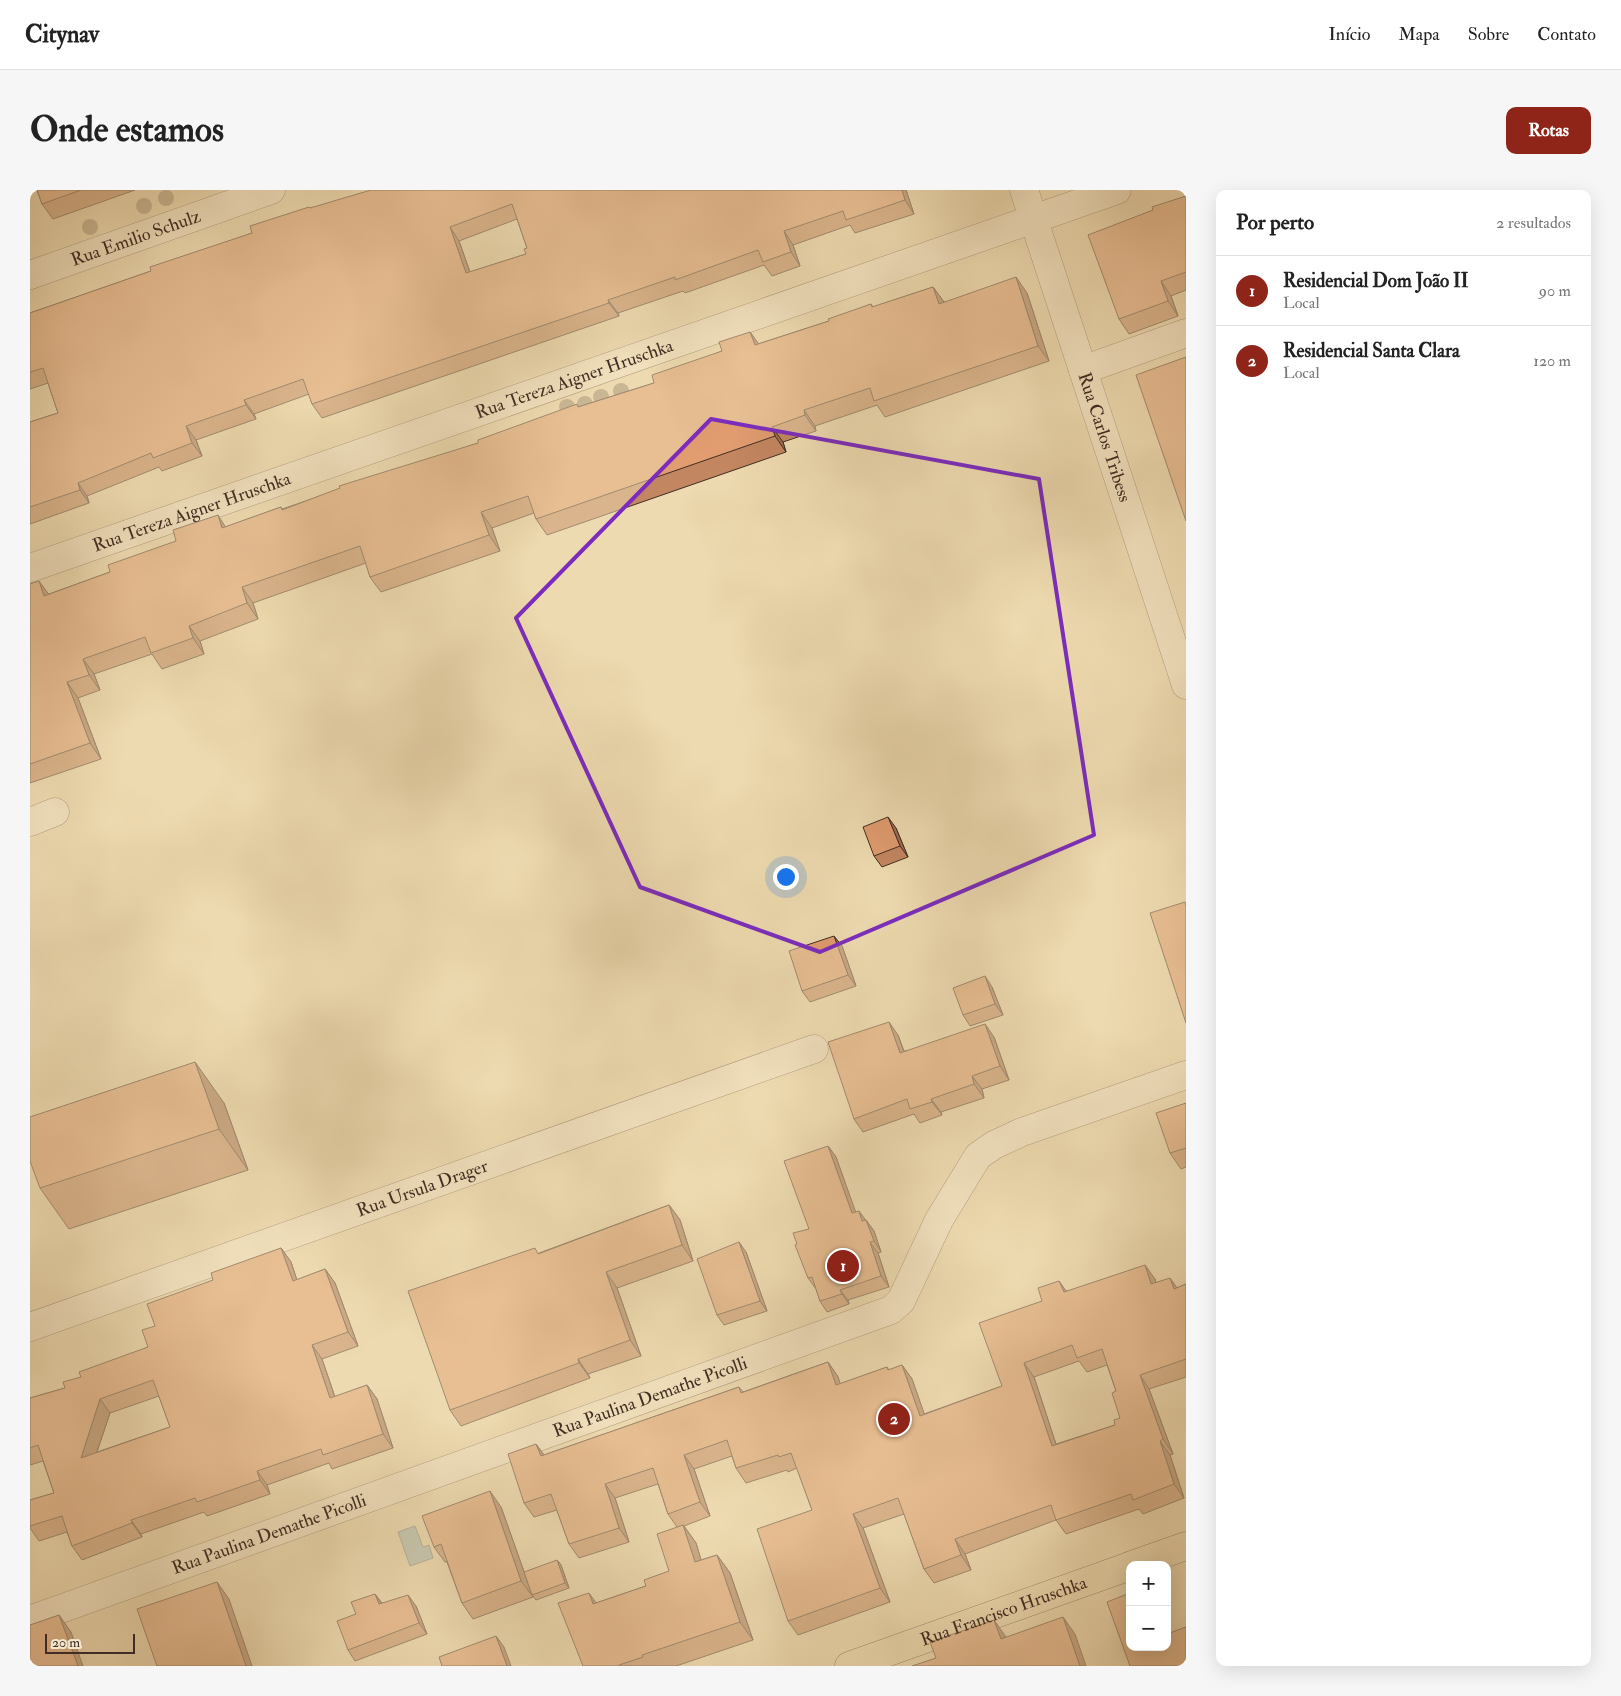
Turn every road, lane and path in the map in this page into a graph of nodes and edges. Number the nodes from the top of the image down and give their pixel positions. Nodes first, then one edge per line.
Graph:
1 (271, 190) edge
2 (1024, 190) edge
3 (1117, 190) edge
4 (1034, 219) junction
5 (30, 275) edge
6 (1186, 333) edge
7 (1084, 370) junction
8 (30, 568) edge
9 (1186, 685) edge
10 (55, 812) dead end
11 (30, 822) edge
12 (814, 1049) dead end
13 (1186, 1075) edge
14 (30, 1327) edge
15 (1186, 1546) edge
16 (1143, 1561) edge
17 (1126, 1567) edge
18 (30, 1620) edge
19 (849, 1666) edge

1 - 5 street, Rua Emilio Schulz
2 - 4 street, Rua Carlos Tribess
3 - 4 street, Rua Tereza Aigner Hruschka
4 - 7 street, Rua Carlos Tribess
4 - 8 street, Rua Tereza Aigner Hruschka
6 - 7 street
7 - 9 street, Rua Carlos Tribess
10 - 11 street
12 - 14 street, Rua Ursula Drager
13 - 18 street, Rua Paulina Demathe Picolli
15 - 16 main road, Rua Francisco Hruschka
17 - 19 main road, Rua Francisco Hruschka

